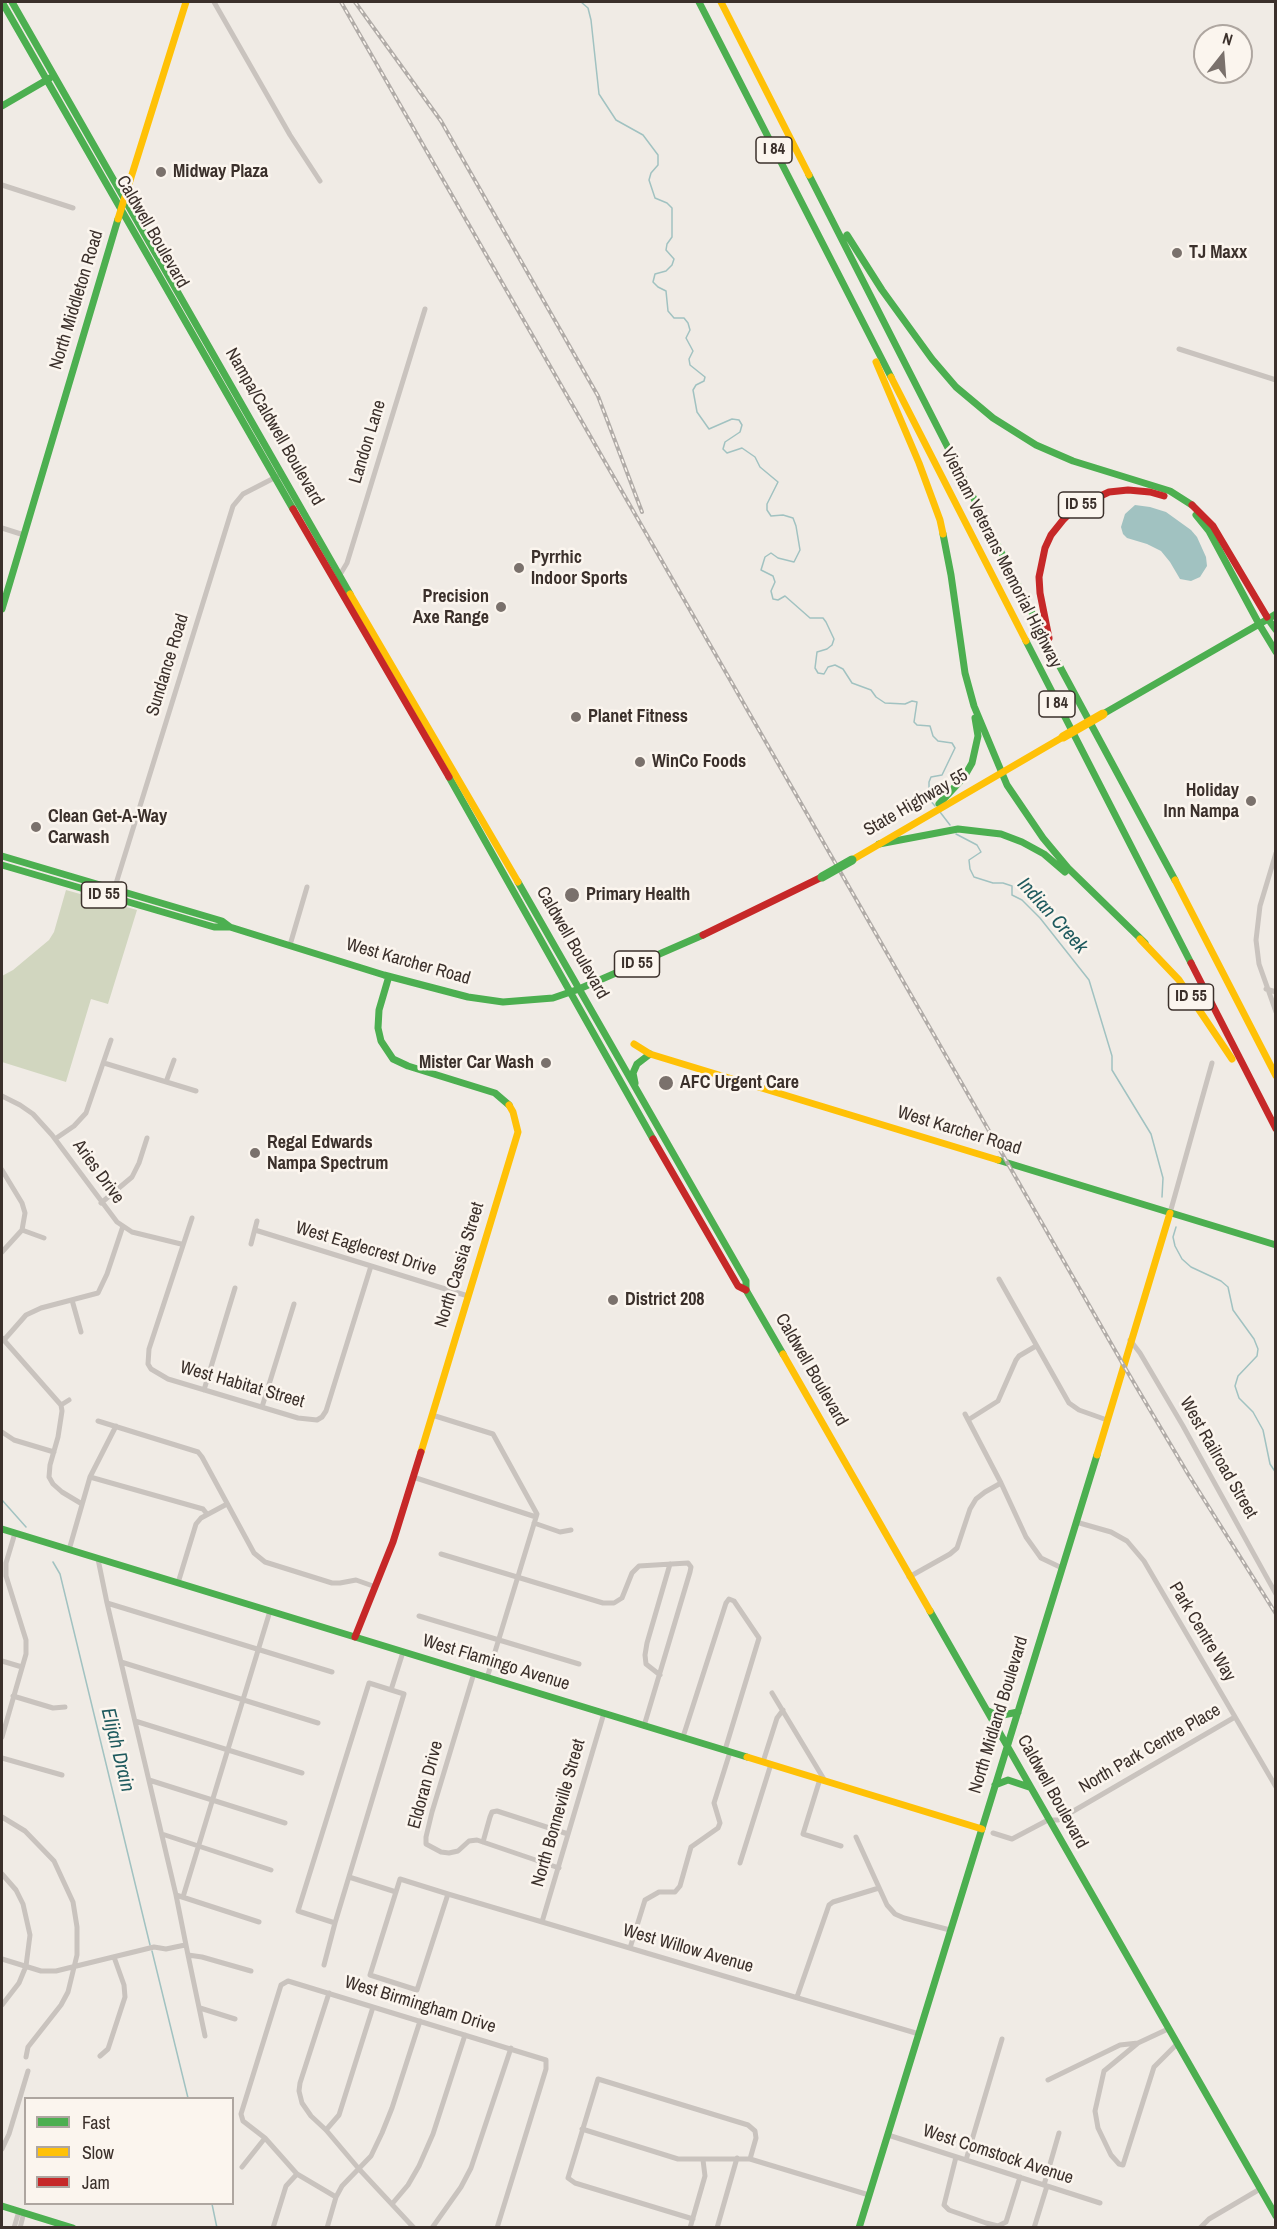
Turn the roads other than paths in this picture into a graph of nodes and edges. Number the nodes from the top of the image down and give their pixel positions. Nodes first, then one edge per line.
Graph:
1 (2, 2) edge
2 (12, 2) edge
3 (186, 2) edge
4 (214, 2) edge
5 (699, 2) edge
6 (721, 2) edge
7 (50, 78) junction
8 (2, 106) edge
9 (320, 181) dead end
10 (2, 185) edge
11 (820, 194) junction
12 (124, 199) junction
13 (73, 208) dead end
14 (121, 211) junction
15 (850, 298) junction
16 (425, 309) dead end
17 (1179, 349) dead end
18 (1275, 380) edge
19 (279, 476) junction
20 (2, 528) edge
21 (24, 535) junction
22 (338, 578) junction
23 (955, 606) junction
24 (2, 609) edge
25 (1272, 617) edge
26 (1259, 624) junction
27 (1275, 630) edge
28 (1052, 652) junction
29 (1275, 652) edge
30 (1003, 771) junction
31 (929, 814) junction
32 (487, 835) junction
33 (879, 844) junction
34 (1275, 853) edge
35 (2, 856) edge
36 (2, 865) edge
37 (307, 887) dead end
38 (114, 890) junction
39 (230, 927) junction
40 (1145, 943) junction
41 (290, 945) junction
42 (389, 976) junction
43 (579, 989) junction
44 (1266, 989) junction
45 (1275, 992) edge
46 (569, 993) junction
47 (1275, 1012) edge
48 (111, 1040) dead end
49 (634, 1044) dead end
50 (650, 1054) junction
51 (174, 1060) dead end
52 (104, 1063) junction
53 (1212, 1063) dead end
54 (1275, 1076) edge
55 (166, 1082) junction
56 (635, 1088) junction
57 (196, 1091) dead end
58 (2, 1096) edge
59 (1264, 1110) junction
60 (1275, 1129) edge
61 (147, 1138) dead end
62 (56, 1139) junction
63 (2, 1170) edge
64 (101, 1203) junction
65 (1170, 1213) junction
66 (192, 1218) dead end
67 (257, 1221) dead end
68 (123, 1226) junction
69 (22, 1230) junction
70 (255, 1230) junction
71 (45, 1238) dead end
72 (182, 1244) junction
73 (251, 1244) dead end
74 (1275, 1245) edge
75 (2, 1252) edge
76 (371, 1266) junction
77 (999, 1279) dead end
78 (235, 1288) dead end
79 (746, 1290) junction
80 (468, 1296) junction
81 (72, 1300) junction
82 (294, 1304) dead end
83 (81, 1332) dead end
84 (3, 1339) edge
85 (1130, 1340) junction
86 (1036, 1346) junction
87 (204, 1390) junction
88 (69, 1400) dead end
89 (61, 1405) junction
90 (262, 1407) junction
91 (432, 1415) junction
92 (1107, 1420) junction
93 (98, 1421) dead end
94 (116, 1426) junction
95 (2, 1432) edge
96 (54, 1452) junction
97 (90, 1477) junction
98 (413, 1477) junction
99 (1001, 1483) junction
100 (82, 1504) junction
101 (227, 1504) junction
102 (207, 1514) junction
103 (535, 1520) junction
104 (1076, 1521) junction
105 (2, 1529) edge
106 (571, 1530) dead end
107 (15, 1533) junction
108 (69, 1550) junction
109 (441, 1554) dead end
110 (98, 1559) junction
111 (670, 1564) junction
112 (1062, 1568) junction
113 (517, 1577) junction
114 (909, 1577) junction
115 (178, 1583) junction
116 (373, 1586) junction
117 (9, 1589) junction
118 (2, 1590) edge
119 (1275, 1594) edge
120 (107, 1603) junction
121 (270, 1611) junction
122 (419, 1616) dead end
123 (355, 1637) junction
124 (498, 1640) junction
125 (258, 1649) junction
126 (403, 1652) junction
127 (2, 1661) edge
128 (121, 1662) junction
129 (579, 1664) dead end
130 (22, 1667) junction
131 (332, 1672) dead end
132 (474, 1673) junction
133 (660, 1675) junction
134 (487, 1678) junction
135 (391, 1690) junction
136 (772, 1693) dead end
137 (13, 1696) junction
138 (243, 1700) junction
139 (65, 1707) dead end
140 (783, 1710) junction
141 (987, 1710) junction
142 (1017, 1712) junction
143 (604, 1713) junction
144 (1235, 1718) junction
145 (135, 1721) junction
146 (318, 1723) dead end
147 (644, 1726) junction
148 (2, 1737) edge
149 (683, 1737) junction
150 (1007, 1746) junction
151 (228, 1750) junction
152 (728, 1751) junction
153 (2, 1758) edge
154 (767, 1763) junction
155 (302, 1773) dead end
156 (63, 1775) dead end
157 (149, 1780) junction
158 (822, 1780) junction
159 (995, 1785) junction
160 (1029, 1786) junction
161 (1275, 1787) edge
162 (213, 1801) junction
163 (2, 1817) edge
164 (1048, 1820) junction
165 (285, 1823) dead end
166 (982, 1829) junction
167 (993, 1833) dead end
168 (162, 1834) junction
169 (568, 1834) junction
170 (856, 1837) dead end
171 (483, 1842) junction
172 (199, 1846) junction
173 (842, 1846) dead end
174 (740, 1863) dead end
175 (559, 1868) junction
176 (271, 1870) dead end
177 (2, 1874) edge
178 (349, 1877) junction
179 (879, 1888) junction
180 (396, 1892) junction
181 (448, 1894) junction
182 (176, 1895) junction
183 (183, 1898) junction
184 (259, 1922) dead end
185 (542, 1922) junction
186 (334, 1923) junction
187 (950, 1930) junction
188 (185, 1945) junction
189 (630, 1948) junction
190 (188, 1955) junction
191 (114, 1957) junction
192 (2, 1959) edge
193 (324, 1965) dead end
194 (26, 1966) junction
195 (75, 1967) junction
196 (251, 1971) dead end
197 (328, 1993) junction
198 (797, 1997) junction
199 (2, 2005) edge
200 (373, 2007) junction
201 (200, 2008) junction
202 (235, 2019) dead end
203 (420, 2021) junction
204 (1168, 2029) junction
205 (919, 2034) junction
206 (465, 2035) junction
207 (205, 2036) dead end
208 (1002, 2039) dead end
209 (1138, 2043) junction
210 (1177, 2044) junction
211 (511, 2048) junction
212 (100, 2056) dead end
213 (26, 2057) dead end
214 (28, 2072) dead end
215 (1048, 2080) dead end
216 (582, 2129) junction
217 (326, 2130) junction
218 (1059, 2133) dead end
219 (888, 2135) junction
220 (265, 2138) junction
221 (2, 2149) edge
222 (956, 2157) junction
223 (737, 2158) junction
224 (750, 2159) junction
225 (703, 2160) junction
226 (966, 2160) junction
227 (242, 2167) dead end
228 (359, 2169) junction
229 (297, 2174) junction
230 (1020, 2177) junction
231 (1046, 2185) junction
232 (1260, 2189) junction
233 (869, 2195) junction
234 (336, 2197) junction
235 (1100, 2203) dead end
236 (392, 2204) junction
237 (2, 2206) edge
238 (21, 2212) junction
239 (1275, 2216) edge
240 (693, 2219) junction
241 (692, 2227) edge
242 (14, 2228) edge
243 (20, 2228) edge
244 (73, 2228) edge
245 (273, 2228) edge
246 (327, 2228) edge
247 (414, 2228) edge
248 (432, 2228) edge
249 (497, 2228) edge
250 (717, 2228) edge
251 (859, 2228) edge
252 (1034, 2228) edge
253 (1200, 2228) edge

1 - 7 main road, Caldwell Boulevard
2 - 7 main road, Nampa/Caldwell Boulevard
3 - 12 main road, North Middleton Road
4 - 9 street
5 - 15 main road, Vietnam Veterans Memorial Highway / I 84
6 - 11 main road, I 84
7 - 8 main road
7 - 12 main road, Nampa/Caldwell Boulevard
7 - 14 main road, Caldwell Boulevard
10 - 13 street
11 - 25 main road
11 - 28 main road, I 84
12 - 14 main road, North Middleton Road
12 - 19 main road, Nampa/Caldwell Boulevard
14 - 19 main road, Caldwell Boulevard
14 - 21 main road, North Middleton Road
15 - 23 main road
15 - 59 main road, Vietnam Veterans Memorial Highway / I 84
16 - 22 street, Landon Lane
17 - 18 street
19 - 22 main road, Nampa/Caldwell Boulevard
19 - 38 street, Sundance Road
20 - 21 street
21 - 24 main road, North Middleton Road
22 - 32 main road, Nampa/Caldwell Boulevard
23 - 30 main road
23 - 31 main road
25 - 26 main road
25 - 27 main road
26 - 28 main road, ID 55
26 - 29 main road
26 - 30 main road, State Highway 55 / ID 55, bridge
28 - 54 main road, Vietnam Veterans Memorial Highway / I 84
30 - 31 main road, State Highway 55 / ID 55
30 - 40 main road
31 - 33 main road, State Highway 55 / ID 55
32 - 43 main road, Caldwell Boulevard
32 - 46 main road, Caldwell Boulevard
33 - 40 main road, ID 55
33 - 43 main road, State Highway 55 / ID 55, bridge
34 - 44 street
35 - 38 main road, West Karcher Road / ID 55
36 - 39 main road, West Karcher Road / ID 55
37 - 41 street
38 - 39 main road, West Karcher Road / ID 55
39 - 41 main road, West Karcher Road / ID 55
40 - 59 main road, ID 55
41 - 42 main road, West Karcher Road / ID 55
42 - 46 main road, West Karcher Road / ID 55
42 - 80 main road, North Cassia Street
43 - 46 main road, West Karcher Road / ID 55
43 - 56 main road, Caldwell Boulevard
44 - 45 street
44 - 47 street
46 - 79 main road, Caldwell Boulevard
48 - 52 street
49 - 50 main road, West Karcher Road
50 - 56 main road
50 - 65 main road, West Karcher Road
51 - 55 street
52 - 55 street
52 - 62 street
53 - 65 street
55 - 57 street
56 - 79 main road, Caldwell Boulevard
58 - 62 street, Aries Drive
59 - 60 main road, Vietnam Veterans Memorial Highway / I 84
61 - 64 street
62 - 64 street, Aries Drive
63 - 69 street
64 - 68 street, Aries Drive
65 - 74 main road, West Karcher Road
65 - 85 main road, North Midland Boulevard
66 - 72 street
67 - 70 street
68 - 72 street, Aries Drive
68 - 81 street
69 - 71 street
69 - 75 street
70 - 73 street
70 - 76 street, West Eaglecrest Drive
72 - 87 street, West Habitat Street
76 - 80 street, West Eaglecrest Drive
76 - 90 street, West Habitat Street
77 - 86 street
78 - 87 street
79 - 114 main road, Caldwell Boulevard
80 - 91 main road, North Cassia Street
81 - 83 street
81 - 84 street
82 - 90 street
84 - 89 street
85 - 92 main road, North Midland Boulevard
85 - 119 street, West Railroad Street
86 - 92 street
86 - 99 street
87 - 90 street, West Habitat Street
88 - 89 street
89 - 96 street
91 - 98 main road, North Cassia Street
91 - 103 street
92 - 104 main road, North Midland Boulevard
93 - 94 street
94 - 97 street
94 - 101 street
95 - 96 street
96 - 100 street
97 - 100 street
97 - 102 street
98 - 103 street
98 - 116 main road, North Cassia Street
99 - 112 street
99 - 114 street
100 - 108 street
101 - 102 street
101 - 116 street
102 - 115 street
103 - 106 street
103 - 113 street
104 - 112 main road, North Midland Boulevard
104 - 144 street, Park Centre Way
105 - 107 main road, West Flamingo Avenue
107 - 108 main road, West Flamingo Avenue
107 - 117 street
108 - 110 main road, West Flamingo Avenue
109 - 113 street
110 - 115 main road, West Flamingo Avenue
110 - 120 street
111 - 113 street
111 - 133 street
111 - 133 street
112 - 142 main road, North Midland Boulevard
113 - 124 street
114 - 141 main road, Caldwell Boulevard
115 - 121 main road, West Flamingo Avenue
116 - 123 main road, North Cassia Street
117 - 118 street
117 - 130 street
120 - 125 street
120 - 128 street
121 - 123 main road, West Flamingo Avenue
121 - 125 street
122 - 124 street
123 - 126 main road, West Flamingo Avenue
124 - 129 street
124 - 134 street
125 - 131 street
125 - 138 street
126 - 132 main road, West Flamingo Avenue
126 - 135 street
127 - 130 street
128 - 138 street
128 - 145 street
130 - 137 street
132 - 134 main road, West Flamingo Avenue
132 - 171 street, Eldoran Drive
133 - 147 street
134 - 143 main road, West Flamingo Avenue
135 - 178 street
135 - 186 street
136 - 140 street
137 - 139 street
137 - 148 street
138 - 146 street
138 - 151 street
140 - 154 street
140 - 158 street
141 - 142 main road
141 - 150 main road, Caldwell Boulevard
142 - 150 main road, North Midland Boulevard
143 - 147 main road, West Flamingo Avenue
143 - 169 street, North Bonneville Street
144 - 161 street, Park Centre Way
144 - 164 street, North Park Centre Place
145 - 151 street
145 - 157 street
147 - 149 main road, West Flamingo Avenue
149 - 152 main road, West Flamingo Avenue
149 - 152 street
150 - 159 main road, North Midland Boulevard
150 - 160 main road, Caldwell Boulevard
151 - 155 street
151 - 162 street
152 - 154 main road, West Flamingo Avenue
152 - 189 street
153 - 156 street
154 - 158 main road, West Flamingo Avenue
154 - 174 street
157 - 162 street
157 - 168 street
158 - 166 main road, West Flamingo Avenue
158 - 173 street
159 - 160 main road
159 - 166 main road, North Midland Boulevard
160 - 164 main road, Caldwell Boulevard
162 - 165 street
162 - 172 street
163 - 195 street
164 - 167 street, North Park Centre Place
164 - 204 main road, Caldwell Boulevard
166 - 187 main road, North Midland Boulevard
168 - 172 street
168 - 182 street
169 - 171 street
169 - 175 street, North Bonneville Street
170 - 179 street
171 - 175 street
172 - 176 street
172 - 183 street
175 - 185 street, North Bonneville Street
177 - 194 street
178 - 180 street
178 - 186 street
179 - 187 street
179 - 198 street
180 - 181 street, West Willow Avenue
180 - 181 street
181 - 185 street, West Willow Avenue
182 - 183 street
182 - 188 street
183 - 184 street
185 - 189 street, West Willow Avenue
186 - 193 street
187 - 205 main road, North Midland Boulevard
188 - 190 street
188 - 191 street
189 - 198 street, West Willow Avenue
190 - 196 street
190 - 201 street
191 - 195 street
191 - 212 street
192 - 194 street
194 - 195 street
194 - 199 street
195 - 213 street
197 - 200 street, West Birmingham Drive
197 - 217 street
197 - 220 street, West Birmingham Drive
198 - 205 street, West Willow Avenue
200 - 203 street, West Birmingham Drive
200 - 217 street
201 - 202 street
201 - 207 street
203 - 206 street, West Birmingham Drive
203 - 228 street
204 - 209 street
204 - 210 main road, Caldwell Boulevard
205 - 219 main road, North Midland Boulevard
206 - 211 street, West Birmingham Drive
206 - 236 street
208 - 226 street
209 - 210 street
209 - 215 street
210 - 232 main road, Caldwell Boulevard
211 - 248 street
211 - 249 street, West Birmingham Drive
214 - 221 street
216 - 224 street
216 - 225 street
216 - 240 street
217 - 228 street
218 - 231 street
219 - 222 street, West Comstock Avenue
219 - 233 main road, North Midland Boulevard
220 - 227 street
220 - 229 street
222 - 226 street, West Comstock Avenue
222 - 230 street
223 - 224 street
223 - 225 street
223 - 250 street
224 - 233 street
225 - 240 street
226 - 230 street, West Comstock Avenue
228 - 234 street
228 - 236 street
229 - 234 street
229 - 245 street
230 - 231 street, West Comstock Avenue
231 - 235 street, West Comstock Avenue
231 - 252 street
232 - 239 main road, Caldwell Boulevard
232 - 253 street
233 - 251 main road, North Midland Boulevard
234 - 246 street
236 - 247 street
237 - 238 main road
238 - 242 street
238 - 243 street
238 - 244 main road
240 - 241 street

